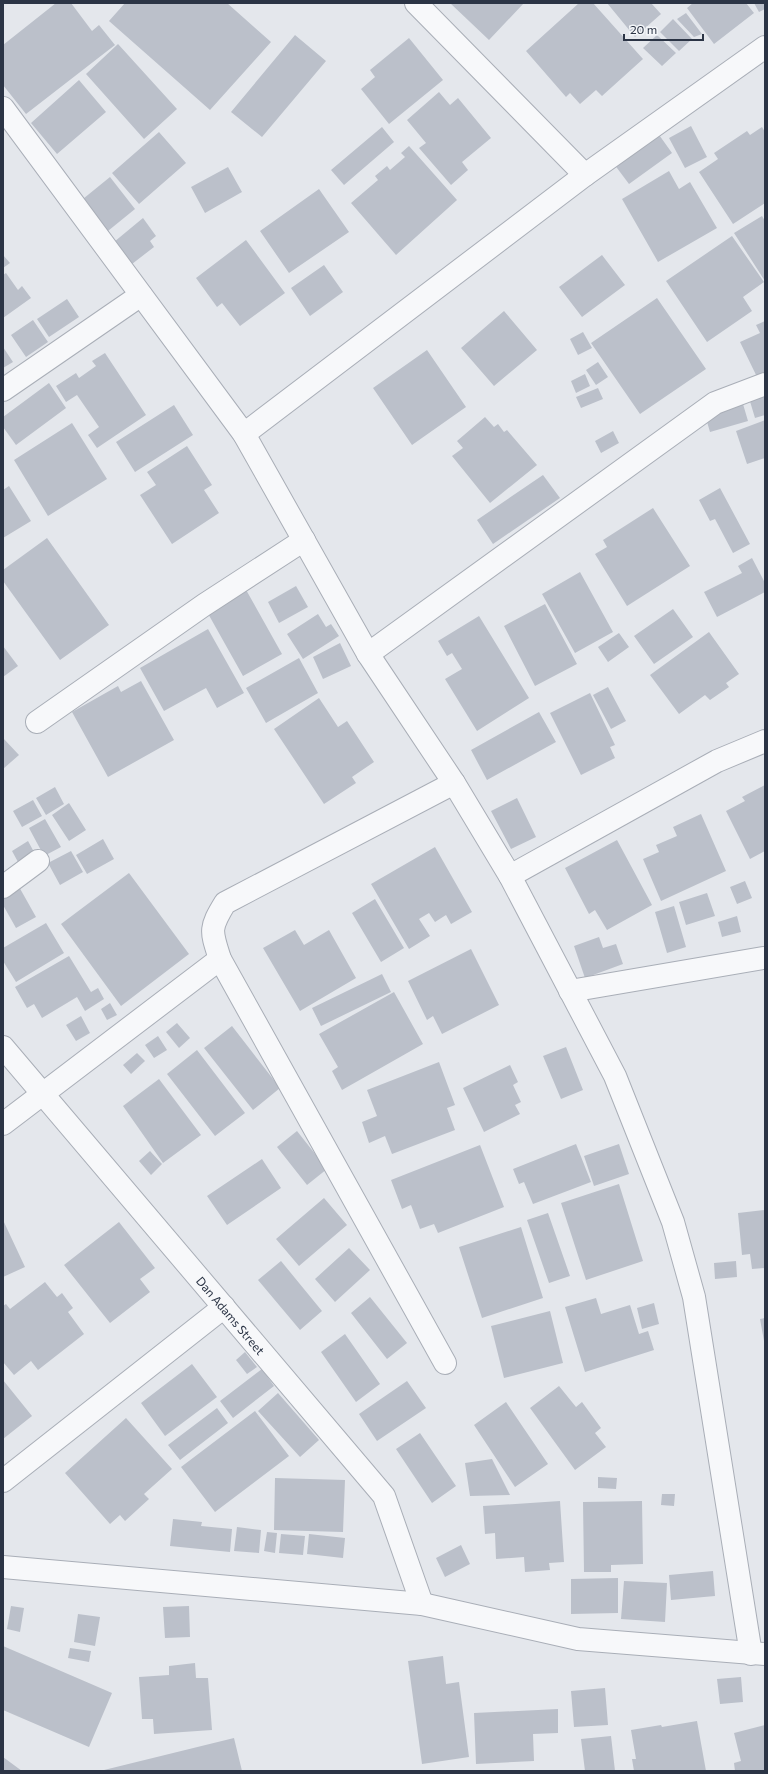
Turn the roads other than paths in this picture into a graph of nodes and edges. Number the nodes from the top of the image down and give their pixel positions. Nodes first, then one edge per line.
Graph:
1 (416, 3) edge
2 (765, 47) edge
3 (3, 108) edge
4 (585, 175) junction
5 (141, 295) junction
6 (765, 384) edge
7 (3, 390) edge
8 (244, 434) junction
9 (304, 540) junction
10 (368, 654) junction
11 (37, 722) dead end
12 (765, 741) edge
13 (454, 783) junction
14 (38, 861) dead end
15 (510, 876) junction
16 (3, 887) edge
17 (763, 958) dead end
18 (220, 959) junction
19 (570, 991) junction
20 (3, 1047) edge
21 (43, 1094) junction
22 (3, 1124) edge
23 (224, 1307) junction
24 (445, 1363) dead end
25 (3, 1481) edge
26 (3, 1567) edge
27 (422, 1604) junction
28 (758, 1654) edge

1 - 4 street
2 - 4 street
3 - 5 street
4 - 8 street
5 - 7 street
5 - 8 street
6 - 10 street
8 - 9 street
9 - 10 street
9 - 11 street
10 - 13 street
12 - 15 street
13 - 15 street
13 - 18 street
14 - 16 street
15 - 19 street
17 - 19 street
18 - 21 street
18 - 24 street
19 - 28 street
20 - 21 street, Dan Adams Street
21 - 22 street
21 - 23 street, Dan Adams Street
23 - 25 street
23 - 27 street, Dan Adams Street
26 - 27 street
27 - 28 street

